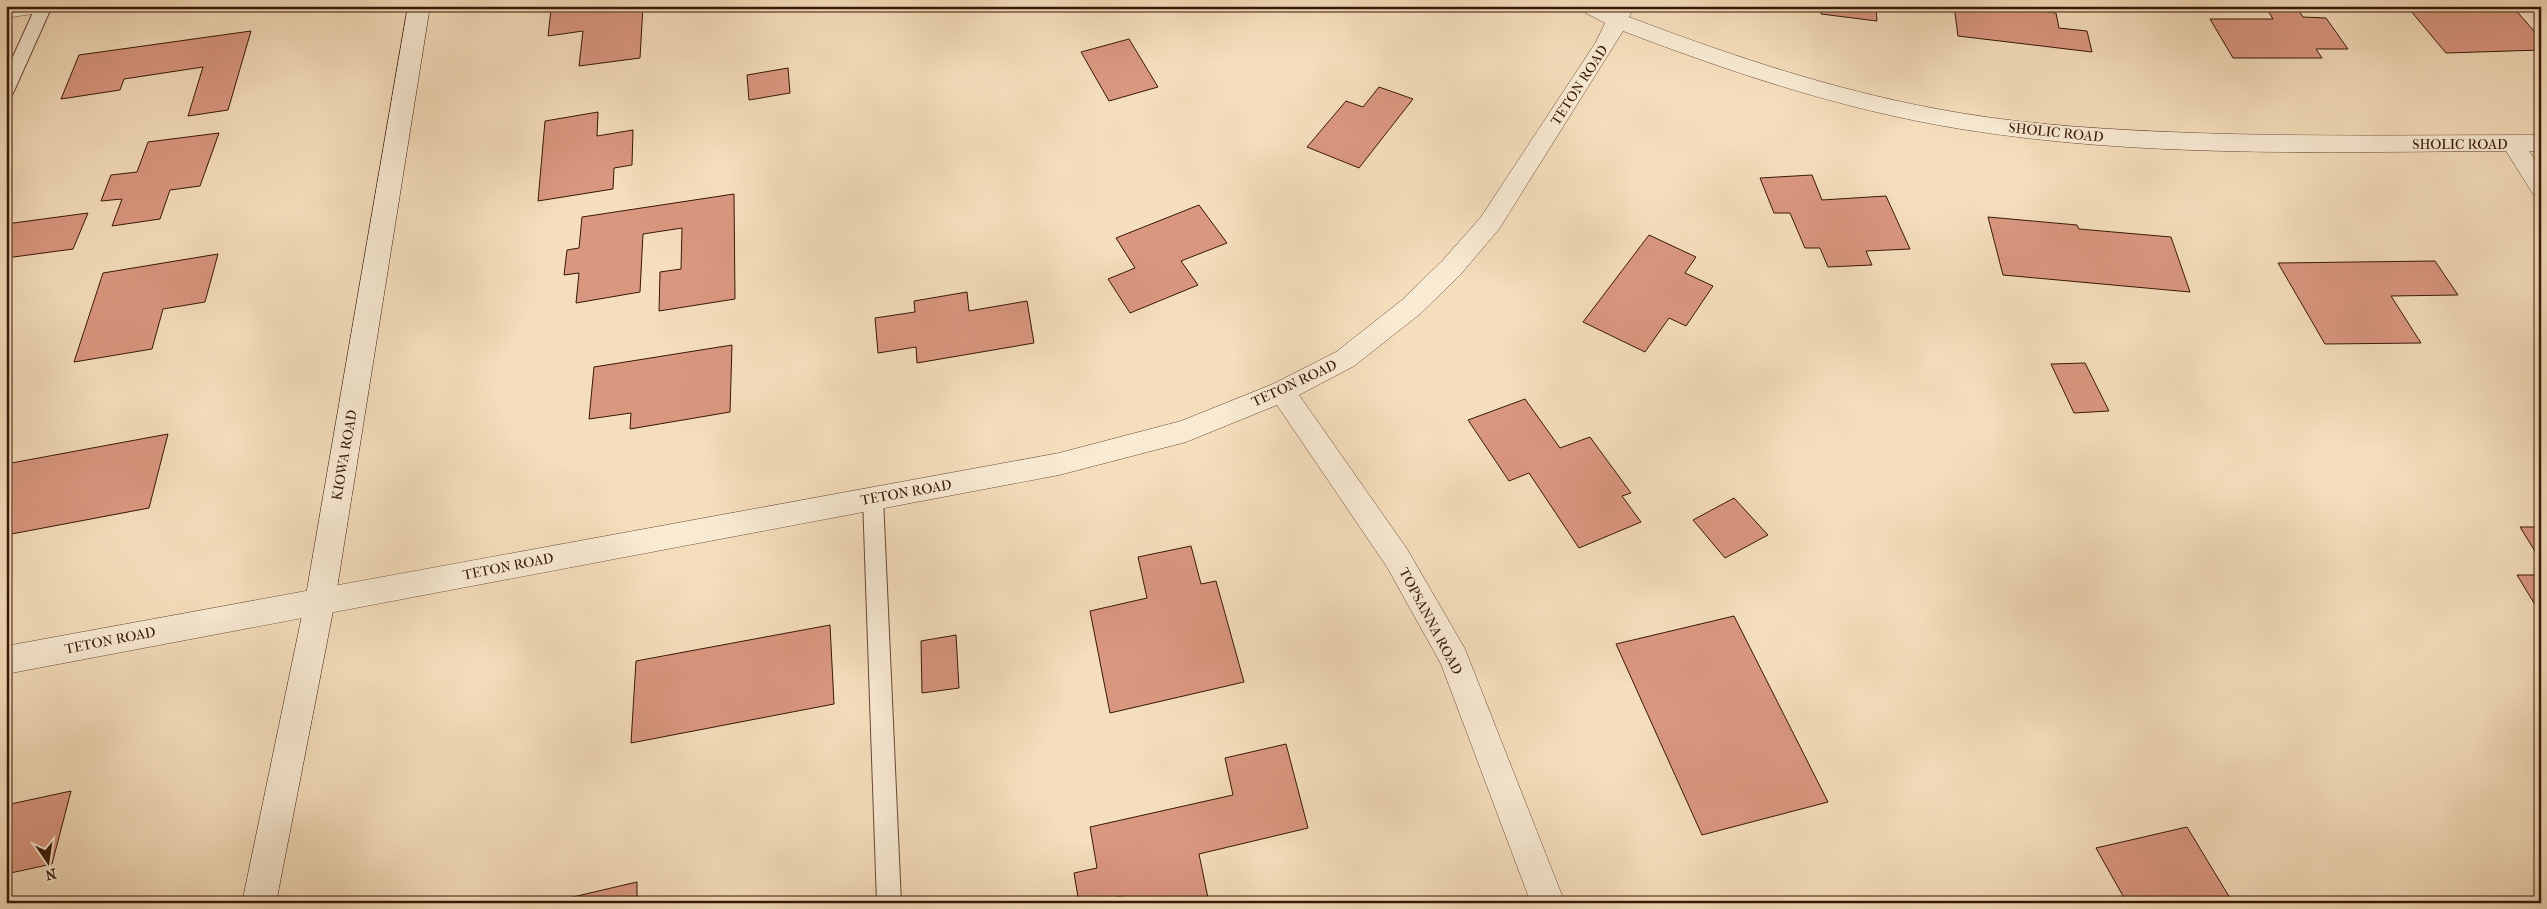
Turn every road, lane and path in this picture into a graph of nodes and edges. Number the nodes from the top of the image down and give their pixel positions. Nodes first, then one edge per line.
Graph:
1 (43, 6) edge
2 (419, 6) edge
3 (1590, 6) edge
4 (6, 11) edge
5 (1620, 13) edge
6 (6, 91) edge
7 (2541, 143) edge
8 (2513, 144) junction
9 (2541, 188) edge
10 (1282, 391) junction
11 (873, 498) junction
12 (320, 601) junction
13 (6, 660) edge
14 (259, 903) edge
15 (889, 903) edge
16 (1548, 903) edge

1 - 4 street
1 - 6 lane
2 - 12 street, KIOWA ROAD
3 - 5 street, SHOLIC ROAD
5 - 8 street, SHOLIC ROAD
5 - 10 street, TETON ROAD
7 - 8 street, SHOLIC ROAD
8 - 9 street
10 - 11 street, TETON ROAD
10 - 16 street, TOPSANNA ROAD
11 - 12 street, TETON ROAD
11 - 15 lane
12 - 13 street, TETON ROAD
12 - 14 street, KIOWA ROAD

